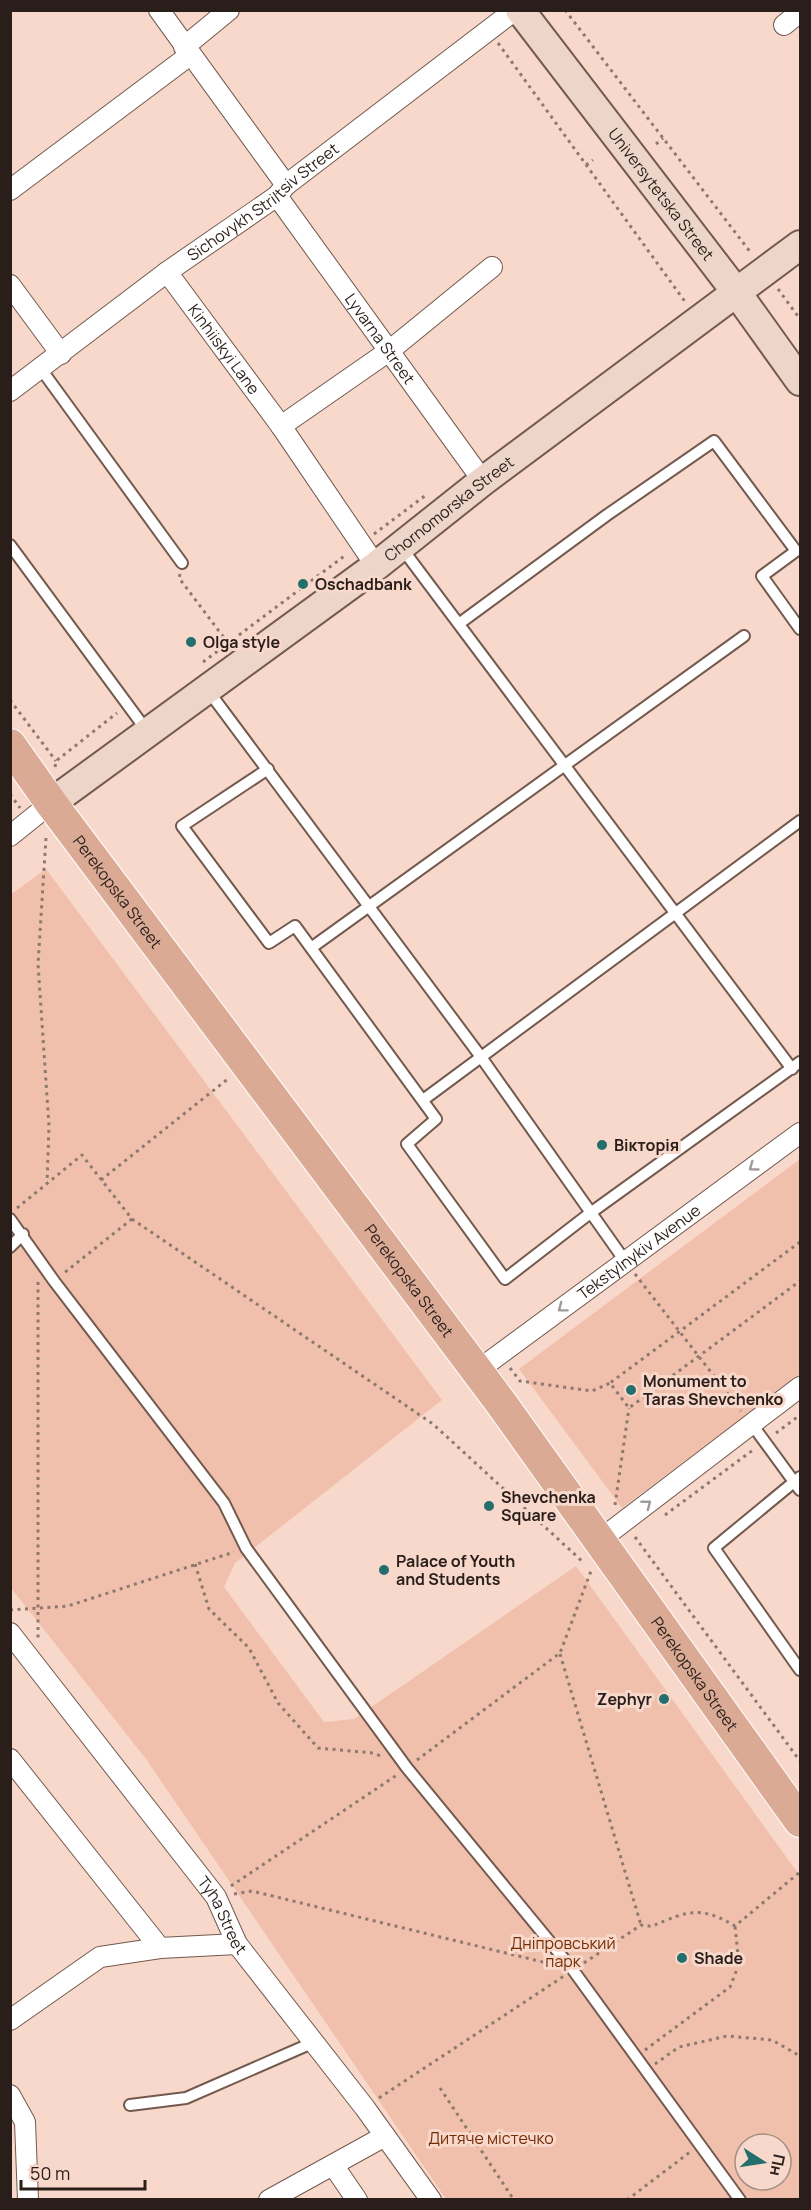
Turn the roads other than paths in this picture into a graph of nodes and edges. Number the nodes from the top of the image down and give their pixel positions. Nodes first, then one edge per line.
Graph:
1 (159, 10) edge
2 (229, 10) edge
3 (515, 10) edge
4 (520, 10) edge
5 (801, 12) edge
6 (784, 25) dead end
7 (187, 51) junction
8 (10, 190) edge
9 (282, 190) junction
10 (801, 245) edge
11 (492, 267) dead end
12 (167, 272) junction
13 (10, 285) edge
14 (737, 293) junction
15 (388, 351) junction
16 (61, 354) junction
17 (41, 369) junction
18 (801, 381) edge
19 (10, 391) edge
20 (281, 426) junction
21 (483, 481) junction
22 (10, 545) edge
23 (401, 547) junction
24 (798, 550) edge
25 (368, 555) junction
26 (182, 563) road end
27 (459, 623) junction
28 (801, 629) edge
29 (744, 636) dead end
30 (205, 676) junction
31 (148, 732) junction
32 (10, 745) edge
33 (565, 765) junction
34 (268, 769) junction
35 (51, 803) junction
36 (801, 821) edge
37 (10, 836) edge
38 (369, 906) junction
39 (675, 914) junction
40 (311, 948) junction
41 (481, 1058) junction
42 (796, 1066) edge
43 (423, 1100) junction
44 (801, 1133) edge
45 (589, 1214) junction
46 (10, 1219) edge
47 (23, 1234) junction
48 (10, 1247) edge
49 (624, 1261) junction
50 (477, 1371) junction
51 (801, 1387) edge
52 (751, 1423) junction
53 (799, 1483) edge
54 (601, 1539) junction
55 (10, 1633) edge
56 (801, 1670) edge
57 (10, 1760) edge
58 (801, 1821) edge
59 (237, 1944) junction
60 (160, 1948) junction
61 (10, 2020) edge
62 (312, 2043) junction
63 (10, 2095) edge
64 (130, 2105) dead end
65 (385, 2136) junction
66 (333, 2164) junction
67 (28, 2199) edge
68 (269, 2199) edge
69 (357, 2199) edge
70 (431, 2199) edge
71 (740, 2199) edge

1 - 7 street, Lyvarna Street
2 - 7 street
3 - 9 street, Sichovykh Striltsiv Street
4 - 14 street, Universytetska Street
5 - 6 street
7 - 8 street
7 - 9 street, Lyvarna Street
9 - 12 street, Sichovykh Striltsiv Street
9 - 15 street, Lyvarna Street
10 - 14 street, Chornomorska Street
11 - 15 street
12 - 16 street, Sichovykh Striltsiv Street
12 - 20 street, Kinhiiskyi Lane
13 - 16 street
14 - 18 street, Universytetska Street
14 - 21 street, Chornomorska Street
15 - 20 street
15 - 21 street, Lyvarna Street
16 - 17 street, Sichovykh Striltsiv Street
17 - 19 street, Sichovykh Striltsiv Street
17 - 26 lane
20 - 25 street, Kinhiiskyi Lane
21 - 23 street, Chornomorska Street
22 - 31 lane
23 - 25 street, Chornomorska Street
23 - 27 lane
24 - 27 lane
24 - 28 lane
25 - 30 street, Chornomorska Street
27 - 33 lane
29 - 33 lane
30 - 31 street, Chornomorska Street
30 - 34 lane
31 - 35 street, Chornomorska Street
32 - 35 main road, Perekopska Street
33 - 38 lane
33 - 39 lane
34 - 38 lane
34 - 40 lane
35 - 37 street, Chornomorska Street
35 - 50 main road, Perekopska Street
36 - 39 lane
38 - 40 lane
38 - 41 lane
39 - 41 lane
39 - 42 lane
40 - 43 lane
41 - 43 lane
41 - 45 lane
42 - 45 lane
43 - 45 lane
44 -> 49 street, Tekstylnykiv Avenue
45 - 49 lane
46 - 47 lane
47 - 48 lane
47 - 71 lane
49 -> 50 street, Tekstylnykiv Avenue
50 - 54 main road, Perekopska Street
51 - 52 street
52 - 53 lane
54 -> 52 street
53 - 56 lane
54 - 58 main road, Perekopska Street
55 - 59 street, Tyha Street
57 - 60 street
59 - 60 street
59 - 62 street, Tyha Street
60 - 61 street
62 - 64 lane
62 - 65 street, Tyha Street
63 - 67 street
65 - 66 street
65 - 70 street, Tyha Street
66 - 68 street
66 - 69 street

